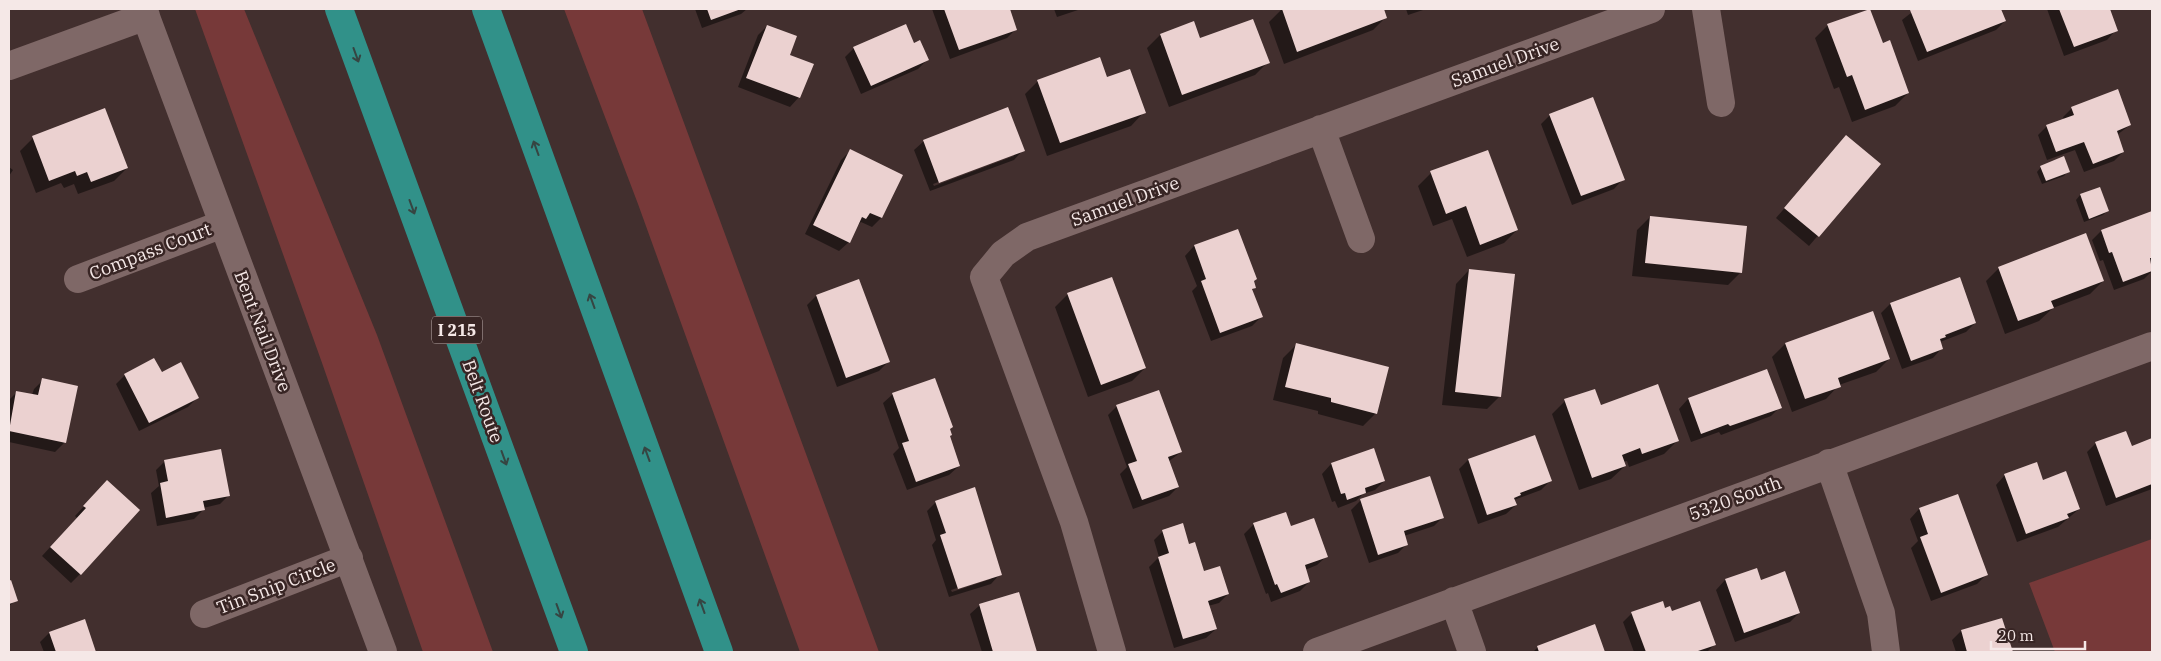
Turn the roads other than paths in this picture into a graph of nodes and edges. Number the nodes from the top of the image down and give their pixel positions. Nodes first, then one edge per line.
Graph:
1 (339, 9) edge
2 (486, 9) edge
3 (1651, 9) edge
4 (1706, 9) edge
5 (145, 12) edge
6 (9, 66) edge
7 (1721, 103) dead end
8 (1321, 129) junction
9 (223, 224) junction
10 (1361, 239) dead end
11 (78, 279) dead end
12 (2152, 346) edge
13 (1830, 464) junction
14 (349, 558) junction
15 (1454, 601) junction
16 (204, 614) dead end
17 (384, 652) edge
18 (574, 652) edge
19 (719, 652) edge
20 (1112, 652) edge
21 (1317, 652) edge
22 (1472, 652) edge
23 (1886, 652) edge

1 -> 18 highway, Belt Route / I 215
19 -> 2 highway
3 - 8 street, Samuel Drive
4 - 7 street
5 - 6 street
5 - 9 street, Bent Nail Drive
8 - 10 street
8 - 20 street, Samuel Drive
9 - 11 street, Compass Court
9 - 14 street, Bent Nail Drive
12 - 13 street, 5320 South
13 - 15 street, 5320 South
13 - 23 street
14 - 16 street, Tin Snip Circle
14 - 17 street, Bent Nail Drive
15 - 21 street, 5320 South
15 - 22 street

